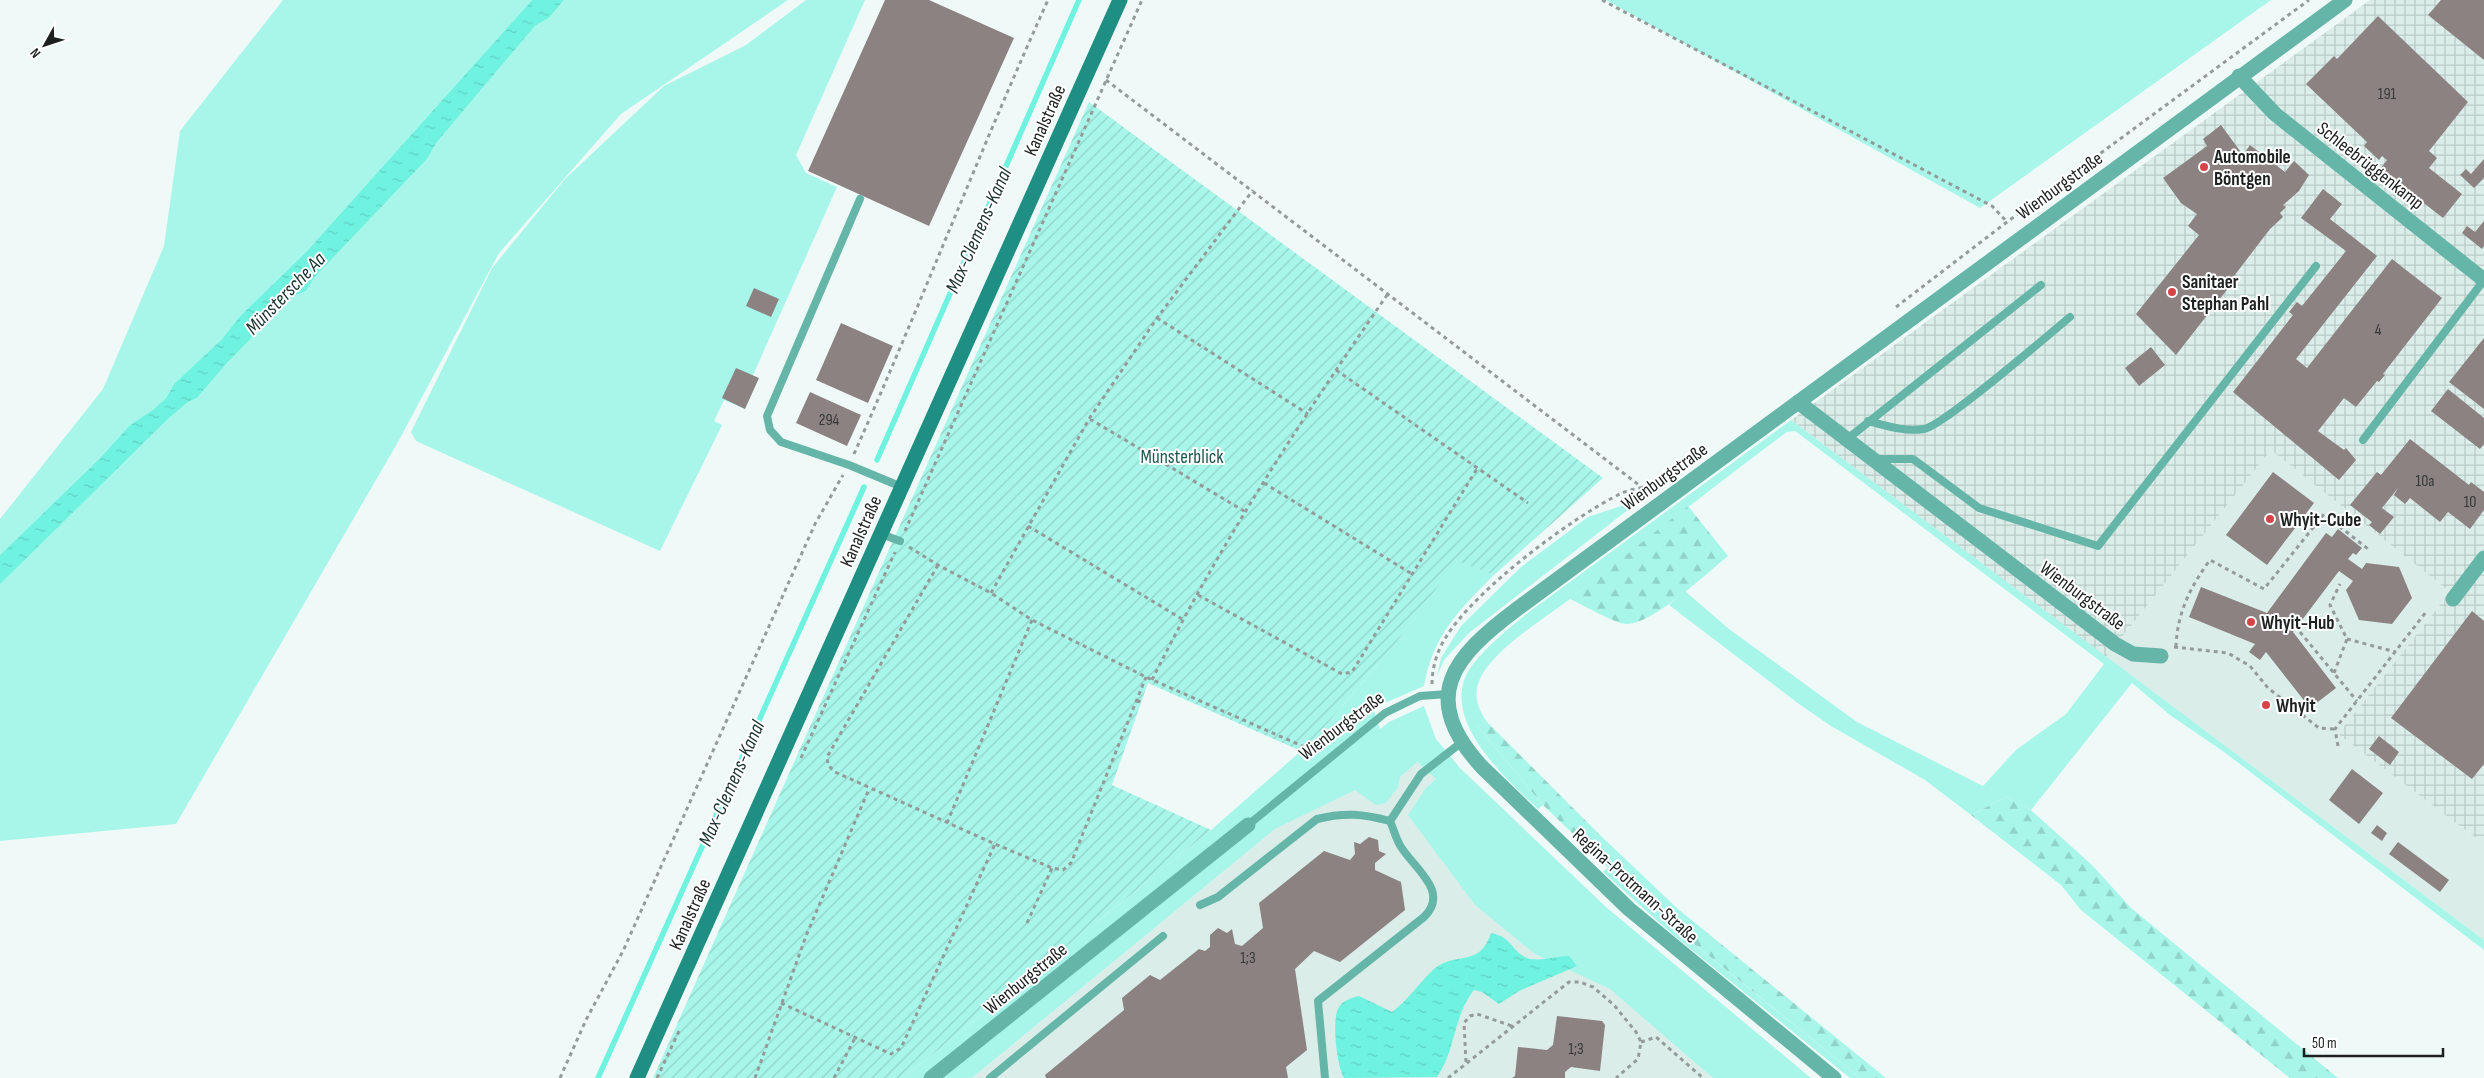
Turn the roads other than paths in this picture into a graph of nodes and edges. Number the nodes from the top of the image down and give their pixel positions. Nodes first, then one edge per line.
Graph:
1 (1120, 0) edge
2 (2345, 0) edge
3 (2239, 76) junction
4 (860, 199) dead end
5 (2316, 266) dead end
6 (2484, 280) edge
7 (2041, 285) dead end
8 (2070, 318) dead end
9 (1798, 402) junction
10 (1868, 421) junction
11 (1846, 440) junction
12 (2363, 440) dead end
13 (1871, 459) junction
14 (902, 486) junction
15 (881, 534) junction
16 (900, 541) road end
17 (2484, 558) edge
18 (2453, 599) dead end
19 (2168, 654) road end
20 (1448, 694) junction
21 (1462, 742) junction
22 (1390, 821) junction
23 (1248, 825) joint
24 (1200, 905) dead end
25 (1163, 936) dead end
26 (637, 1078) edge
27 (931, 1078) edge
28 (990, 1078) edge
29 (1325, 1078) edge
30 (1834, 1078) edge

1 - 14 main road, Kanalstraße
2 - 3 street, Wienburgstraße
3 - 6 street, Schleebrüggenkamp
3 - 9 street, Wienburgstraße
4 - 14 lane
5 - 13 lane
6 - 12 lane
7 - 10 lane
8 - 10 lane
9 - 11 street, Wienburgstraße
9 - 20 street, Wienburgstraße
10 - 11 lane
11 - 13 street, Wienburgstraße
13 - 19 street, Wienburgstraße
14 - 15 main road, Kanalstraße
15 - 16 lane
15 - 26 main road, Kanalstraße
17 - 18 street
20 - 21 street, Regina-Protmann-Straße
20 - 23 lane, Wienburgstraße
21 - 22 lane
21 - 30 street, Regina-Protmann-Straße
22 - 24 lane
22 - 29 lane
23 - 27 street, Wienburgstraße
25 - 28 lane

